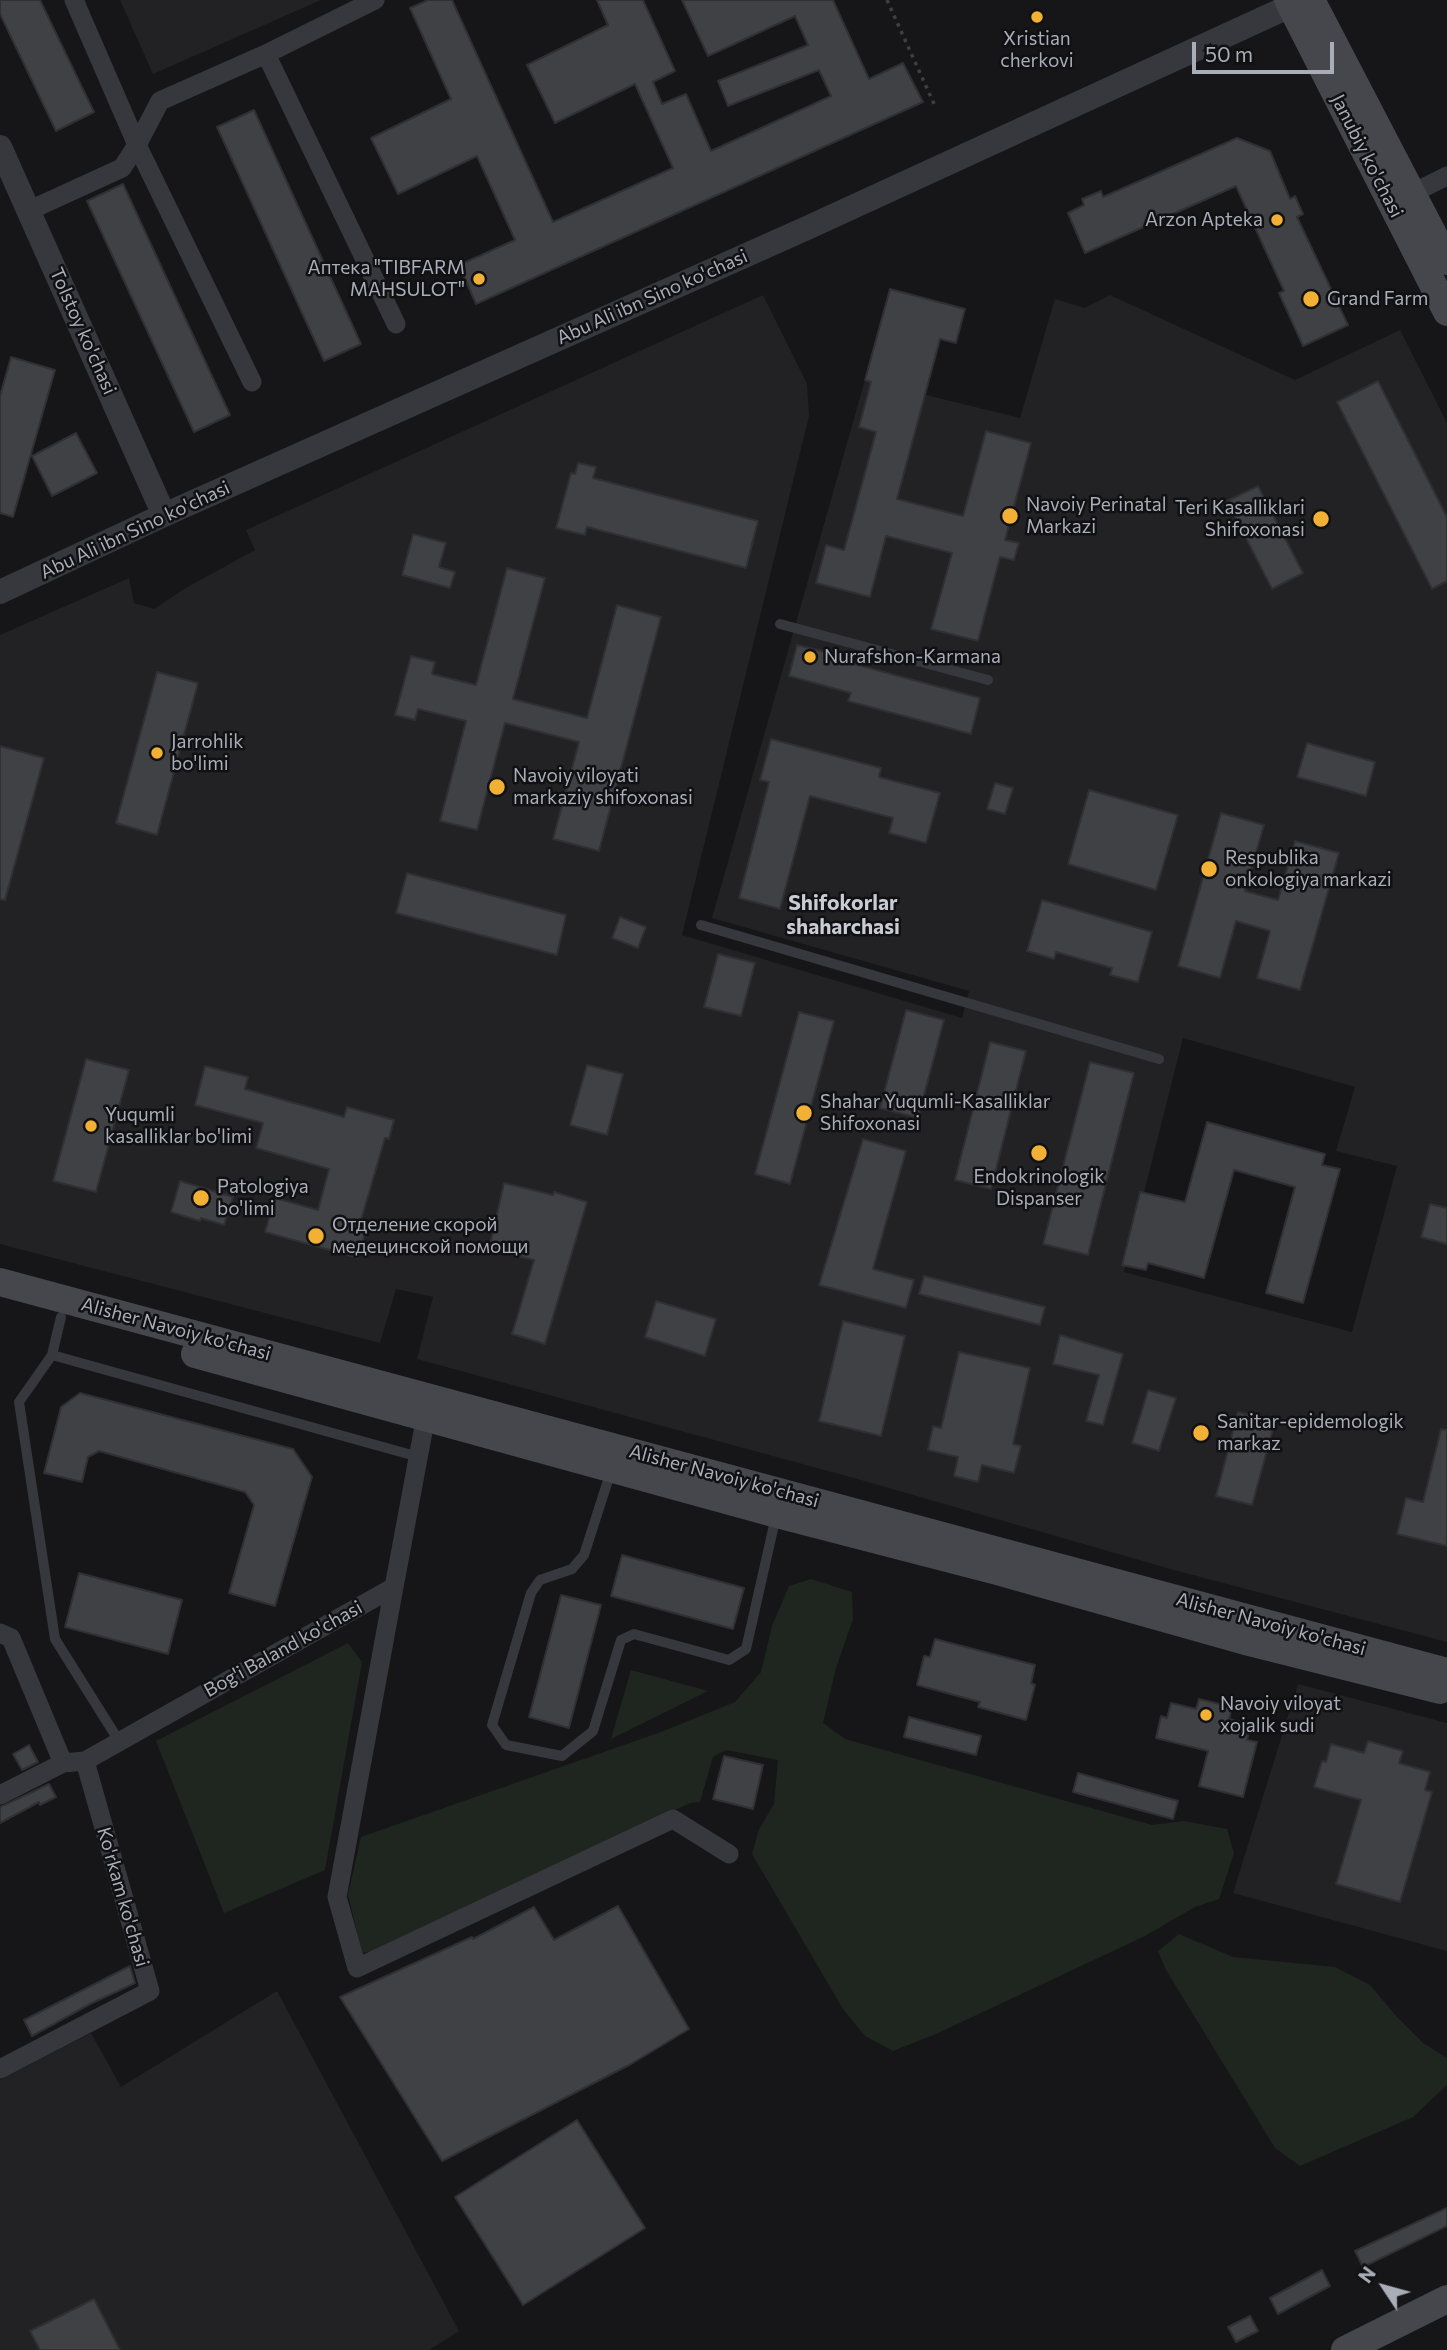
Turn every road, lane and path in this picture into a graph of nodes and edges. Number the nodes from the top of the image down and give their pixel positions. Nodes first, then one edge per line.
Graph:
1 (74, 0) edge
2 (375, 0) edge
3 (887, 0) edge
4 (1292, 1) edge
5 (266, 54) junction
6 (935, 106) dead end
7 (137, 145) junction
8 (1, 150) edge
9 (1447, 176) edge
10 (1402, 198) junction
11 (29, 211) junction
12 (1447, 261) edge
13 (1447, 312) edge
14 (396, 324) dead end
15 (252, 382) dead end
16 (161, 508) junction
17 (0, 574) edge
18 (0, 592) edge
19 (780, 624) dead end
20 (988, 680) dead end
21 (701, 925) dead end
22 (1159, 1059) dead end
23 (0, 1282) edge
24 (0, 1302) edge
25 (61, 1317) junction
26 (52, 1355) junction
27 (428, 1407) junction
28 (420, 1457) junction
29 (615, 1458) junction
30 (779, 1503) junction
31 (394, 1587) junction
32 (0, 1633) edge
33 (1447, 1672) edge
34 (1447, 1692) edge
35 (119, 1741) junction
36 (85, 1760) junction
37 (64, 1763) junction
38 (0, 1795) edge
39 (729, 1853) dead end
40 (0, 2069) edge
41 (1447, 2299) edge
42 (1345, 2350) edge

1 - 7 street
2 - 5 street
3 - 6 path
4 - 10 main road, Janubiy ko'chasi
4 - 16 street, Abu Ali ibn Sino ko'chasi
5 - 7 street
5 - 14 street
7 - 11 street
7 - 15 street
8 - 11 street, Tolstoy ko'chasi
9 - 10 street
10 - 12 main road, Janubiy ko'chasi
10 - 13 main road, Janubiy ko'chasi
11 - 16 street, Tolstoy ko'chasi
16 - 17 street, Abu Ali ibn Sino ko'chasi
16 - 18 street, Abu Ali ibn Sino ko'chasi
19 - 20 lane
21 - 22 lane
23 - 27 main road, Alisher Navoiy ko'chasi
24 - 25 main road, Alisher Navoiy ko'chasi
25 - 26 lane
25 - 27 main road, Alisher Navoiy ko'chasi
26 - 28 lane
26 - 35 lane
27 - 28 street
27 - 29 main road, Alisher Navoiy ko'chasi
28 - 31 street
29 - 30 main road, Alisher Navoiy ko'chasi
29 - 30 lane
30 - 33 main road, Alisher Navoiy ko'chasi
30 - 34 main road, Alisher Navoiy ko'chasi
31 - 35 street, Bog'i Baland ko'chasi
31 - 39 street
32 - 37 street
35 - 36 street, Bog'i Baland ko'chasi
36 - 37 street, Bog'i Baland ko'chasi
36 - 40 street, Ko'rkam ko'chasi
37 - 38 street, Bog'i Baland ko'chasi
41 - 42 main road

